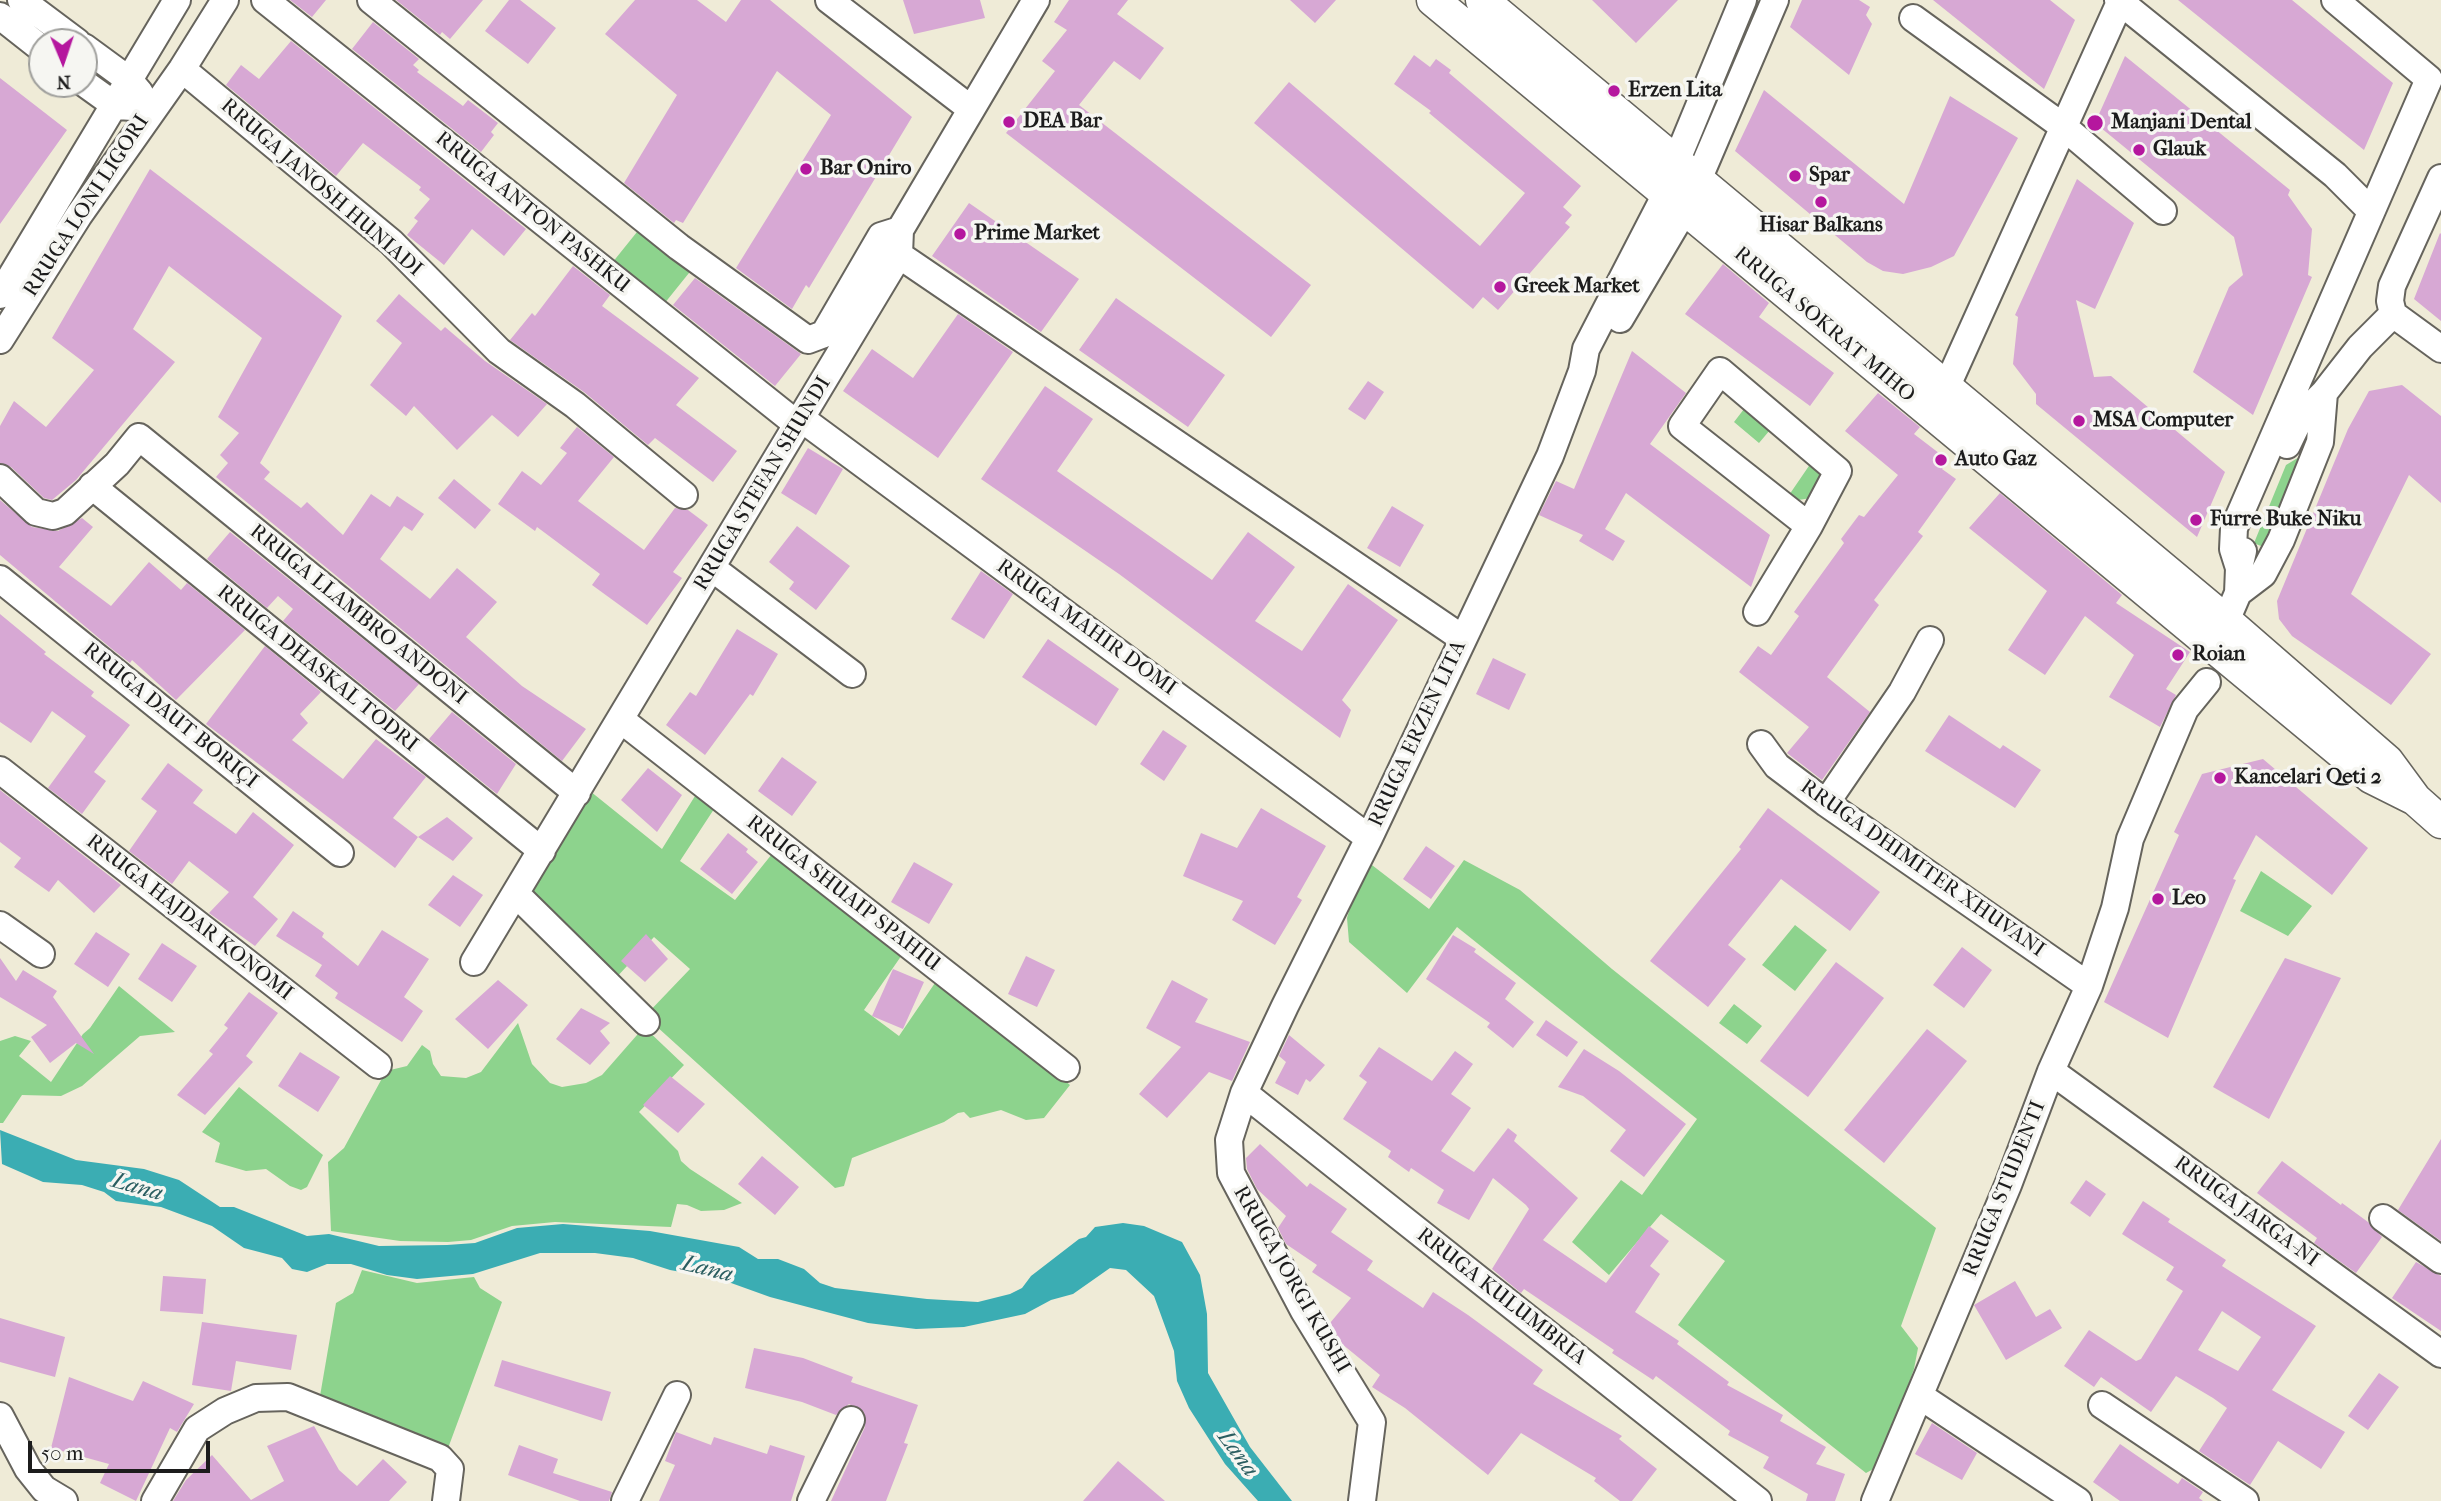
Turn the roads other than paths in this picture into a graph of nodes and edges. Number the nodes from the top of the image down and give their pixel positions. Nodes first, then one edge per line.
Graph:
1 (21, 0) edge
2 (177, 0) edge
3 (225, 0) edge
4 (265, 0) edge
5 (371, 0) edge
6 (829, 0) edge
7 (1036, 0) edge
8 (1433, 0) edge
9 (1482, 0) edge
10 (1743, 0) edge
11 (1774, 0) edge
12 (2335, 0) edge
13 (2120, 1) edge
14 (0, 16) edge
15 (1913, 18) dead end
16 (58, 28) edge
17 (28, 38) edge
18 (98, 57) edge
19 (182, 69) junction
20 (129, 80) junction
21 (98, 93) edge
22 (116, 106) junction
23 (152, 108) junction
24 (971, 109) junction
25 (2065, 128) junction
26 (1687, 171) junction
27 (2441, 178) edge
28 (1675, 202) junction
29 (2162, 211) dead end
30 (2371, 211) junction
31 (900, 243) junction
32 (0, 295) edge
33 (2393, 314) junction
34 (0, 340) edge
35 (2441, 349) edge
36 (1946, 388) junction
37 (800, 422) junction
38 (0, 478) edge
39 (92, 486) junction
40 (684, 495) dead end
41 (1809, 526) junction
42 (712, 568) junction
43 (0, 579) edge
44 (2238, 580) junction
45 (1757, 612) dead end
46 (2221, 635) junction
47 (1462, 638) junction
48 (1930, 640) dead end
49 (852, 674) dead end
50 (620, 719) junction
51 (1761, 744) dead end
52 (0, 770) edge
53 (577, 793) junction
54 (1826, 803) junction
55 (2441, 822) edge
56 (1369, 838) junction
57 (542, 851) junction
58 (340, 853) dead end
59 (516, 894) junction
60 (0, 925) edge
61 (41, 954) dead end
62 (474, 962) dead end
63 (2089, 986) junction
64 (646, 1021) dead end
65 (378, 1065) dead end
66 (1066, 1068) dead end
67 (2051, 1071) junction
68 (1244, 1093) junction
69 (2383, 1218) dead end
70 (2441, 1260) edge
71 (2441, 1354) edge
72 (677, 1395) dead end
73 (1920, 1396) junction
74 (2102, 1405) dead end
75 (0, 1416) edge
76 (851, 1420) dead end
77 (64, 1501) edge
78 (155, 1501) edge
79 (446, 1501) edge
80 (625, 1501) edge
81 (811, 1501) edge
82 (1362, 1501) edge
83 (1758, 1501) edge
84 (1875, 1501) edge
85 (2078, 1501) edge
86 (2245, 1501) edge

1 - 16 street
2 - 20 street, RRUGA LONI LIGORI
3 - 19 street, RRUGA LONI LIGORI
4 - 37 street, RRUGA ANTON PASHKU
5 - 31 street
6 - 24 street
7 - 24 street, RRUGA STEFAN SHUNDI
8 - 28 main road, RRUGA SOKRAT MIHO
9 - 26 main road, RRUGA SOKRAT MIHO
10 - 26 street
11 - 26 street
12 - 30 street
13 - 25 street
13 - 30 street
14 - 17 street
15 - 25 street
18 - 20 street
19 - 23 street, RRUGA LONI LIGORI
19 - 40 street, RRUGA JANOSH HUNIADI
20 - 22 street, RRUGA LONI LIGORI
20 - 23 street
21 - 22 street, RRUGA LONI LIGORI
22 - 23 street, RRUGA LONI LIGORI
22 - 32 street, RRUGA LONI LIGORI
23 - 34 street, RRUGA LONI LIGORI
24 - 31 street, RRUGA STEFAN SHUNDI
25 - 29 street
25 - 36 street
26 - 28 main road
26 - 36 main road, RRUGA SOKRAT MIHO
27 - 33 street
28 - 46 main road, RRUGA SOKRAT MIHO
28 - 47 street, RRUGA ERZEN LITA
30 - 44 street
31 - 37 street, RRUGA STEFAN SHUNDI
31 - 47 street
33 - 35 street
33 - 44 street, RRUGA STUDENTI
36 - 46 main road, RRUGA SOKRAT MIHO
37 - 42 street, RRUGA STEFAN SHUNDI
37 - 56 street, RRUGA MAHIR DOMI
38 - 39 street
39 - 53 street, RRUGA LLAMBRO ANDONI
39 - 57 street, RRUGA DHASKAL TODRI
41 - 41 street
41 - 45 street
42 - 49 street
42 - 50 street, RRUGA STEFAN SHUNDI
43 - 58 street, RRUGA DAUT BORIÇI
44 - 46 street, RRUGA STUDENTI
46 - 55 main road
46 - 63 street, RRUGA STUDENTI
47 - 56 street, RRUGA ERZEN LITA
48 - 54 street
50 - 53 street, RRUGA STEFAN SHUNDI
50 - 66 street, RRUGA SHUAIP SPAHIU
51 - 54 street, RRUGA DHIMITER XHUVANI
52 - 65 street, RRUGA HAJDAR KONOMI
53 - 57 street, RRUGA STEFAN SHUNDI
54 - 63 street, RRUGA DHIMITER XHUVANI
56 - 68 street, RRUGA ERZEN LITA
57 - 59 street, RRUGA STEFAN SHUNDI
59 - 62 street, RRUGA STEFAN SHUNDI
59 - 64 street
60 - 61 street
63 - 67 street, RRUGA STUDENTI
67 - 71 street, RRUGA JARGA-NI
67 - 73 street, RRUGA STUDENTI
68 - 82 street, RRUGA JORGI KUSHI
68 - 83 street, RRUGA KULUMBRIA
69 - 70 street
72 - 80 street
73 - 84 street, RRUGA STUDENTI
73 - 85 street
74 - 86 street
75 - 77 street
76 - 81 street
78 - 79 street

